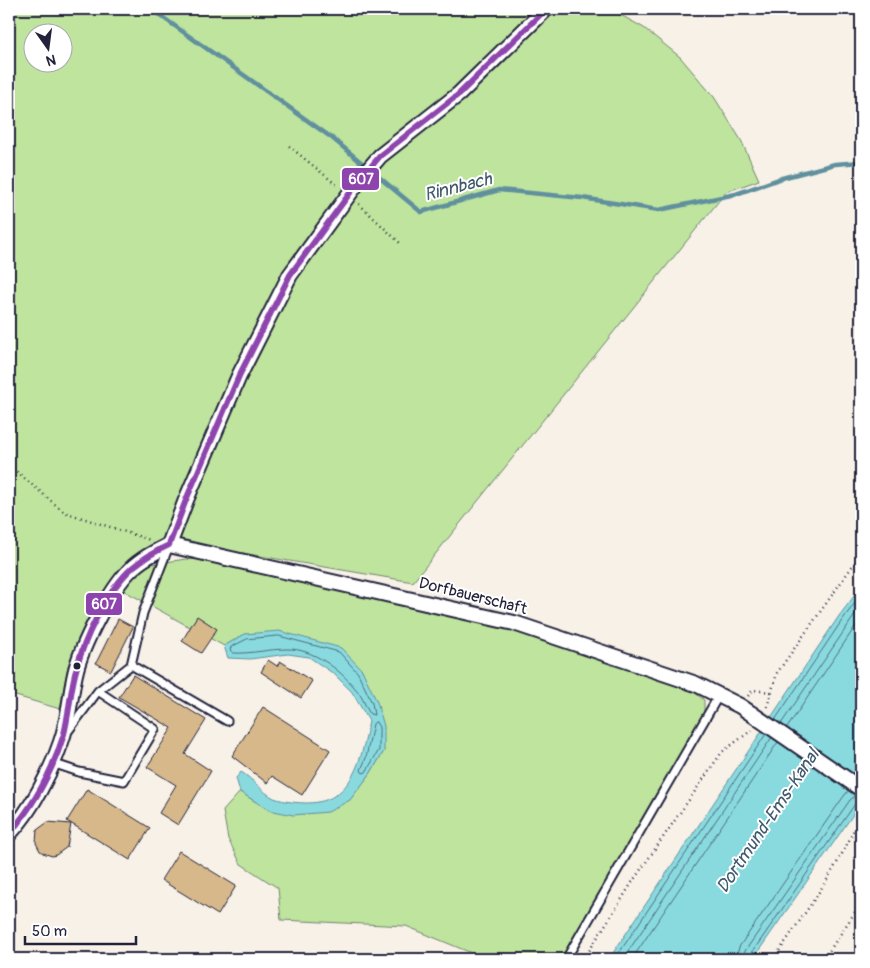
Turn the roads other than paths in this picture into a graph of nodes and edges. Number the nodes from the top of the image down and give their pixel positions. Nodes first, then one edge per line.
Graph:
1 (546, 9) edge
2 (169, 545) junction
3 (131, 665) junction
4 (98, 691) junction
5 (718, 695) junction
6 (227, 721) dead end
7 (62, 741) junction
8 (52, 763) junction
9 (861, 789) edge
10 (9, 834) edge
11 (566, 959) edge

1 - 2 street
2 - 3 lane
2 - 5 street, Dorfbauerschaft
2 - 7 street
3 - 4 lane
3 - 6 lane
4 - 7 lane
4 - 8 lane
5 - 9 street, Dorfbauerschaft, bridge
5 - 11 lane
7 - 8 street
8 - 10 street

